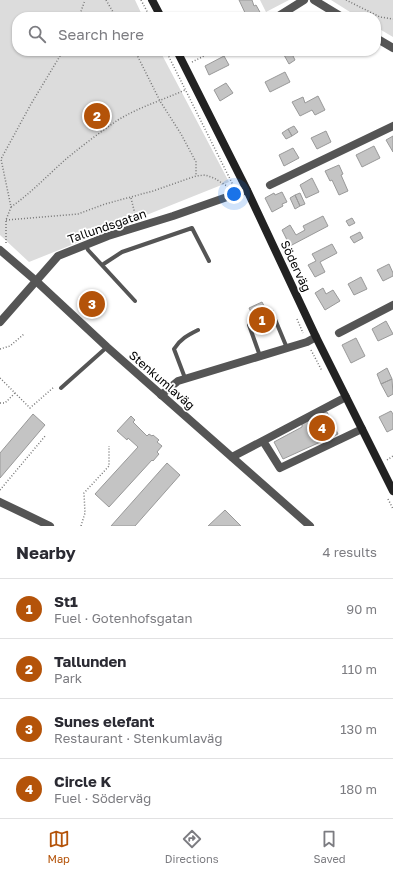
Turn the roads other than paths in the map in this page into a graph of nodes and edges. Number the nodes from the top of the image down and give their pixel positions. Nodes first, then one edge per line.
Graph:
1 (152, 0) edge
2 (304, 0) edge
3 (314, 0) edge
4 (158, 12) edge
5 (285, 12) edge
6 (334, 12) edge
7 (381, 41) edge
8 (393, 48) edge
9 (180, 56) edge
10 (393, 126) edge
11 (270, 186) dead end
12 (247, 190) junction
13 (86, 244) junction
14 (0, 250) edge
15 (210, 261) dead end
16 (102, 265) junction
17 (36, 280) junction
18 (135, 301) dead end
19 (393, 305) edge
20 (0, 322) edge
21 (198, 330) dead end
22 (339, 333) dead end
23 (316, 336) junction
24 (107, 347) junction
25 (287, 348) junction
26 (260, 356) junction
27 (185, 378) junction
28 (61, 388) road end
29 (161, 395) junction
30 (346, 396) junction
31 (362, 429) junction
32 (263, 441) junction
33 (232, 457) junction
34 (393, 490) edge
35 (0, 502) edge
36 (50, 526) edge
37 (310, 526) edge

1 - 4 main road
2 - 5 street
3 - 6 street
7 - 8 street
9 - 12 main road, Söderväg
10 - 11 street
12 - 13 street, Tallundsgatan
12 - 23 main road, Söderväg
13 - 16 lane
13 - 17 street, Tallundsgatan
14 - 17 street, Stenkumlaväg
15 - 16 lane
16 - 18 lane
17 - 20 street, Tallundsgatan
17 - 24 street, Stenkumlaväg
19 - 22 street
21 - 27 lane
23 - 25 street
23 - 30 main road, Söderväg
24 - 28 lane
24 - 29 street, Stenkumlaväg
25 - 26 street
25 - 26 lane
26 - 27 street
27 - 29 street
29 - 33 street, Stenkumlaväg
30 - 31 main road, Söderväg
30 - 32 street
31 - 32 street
31 - 34 main road, Söderväg
32 - 33 street
33 - 37 street, Stenkumlaväg
35 - 36 street

